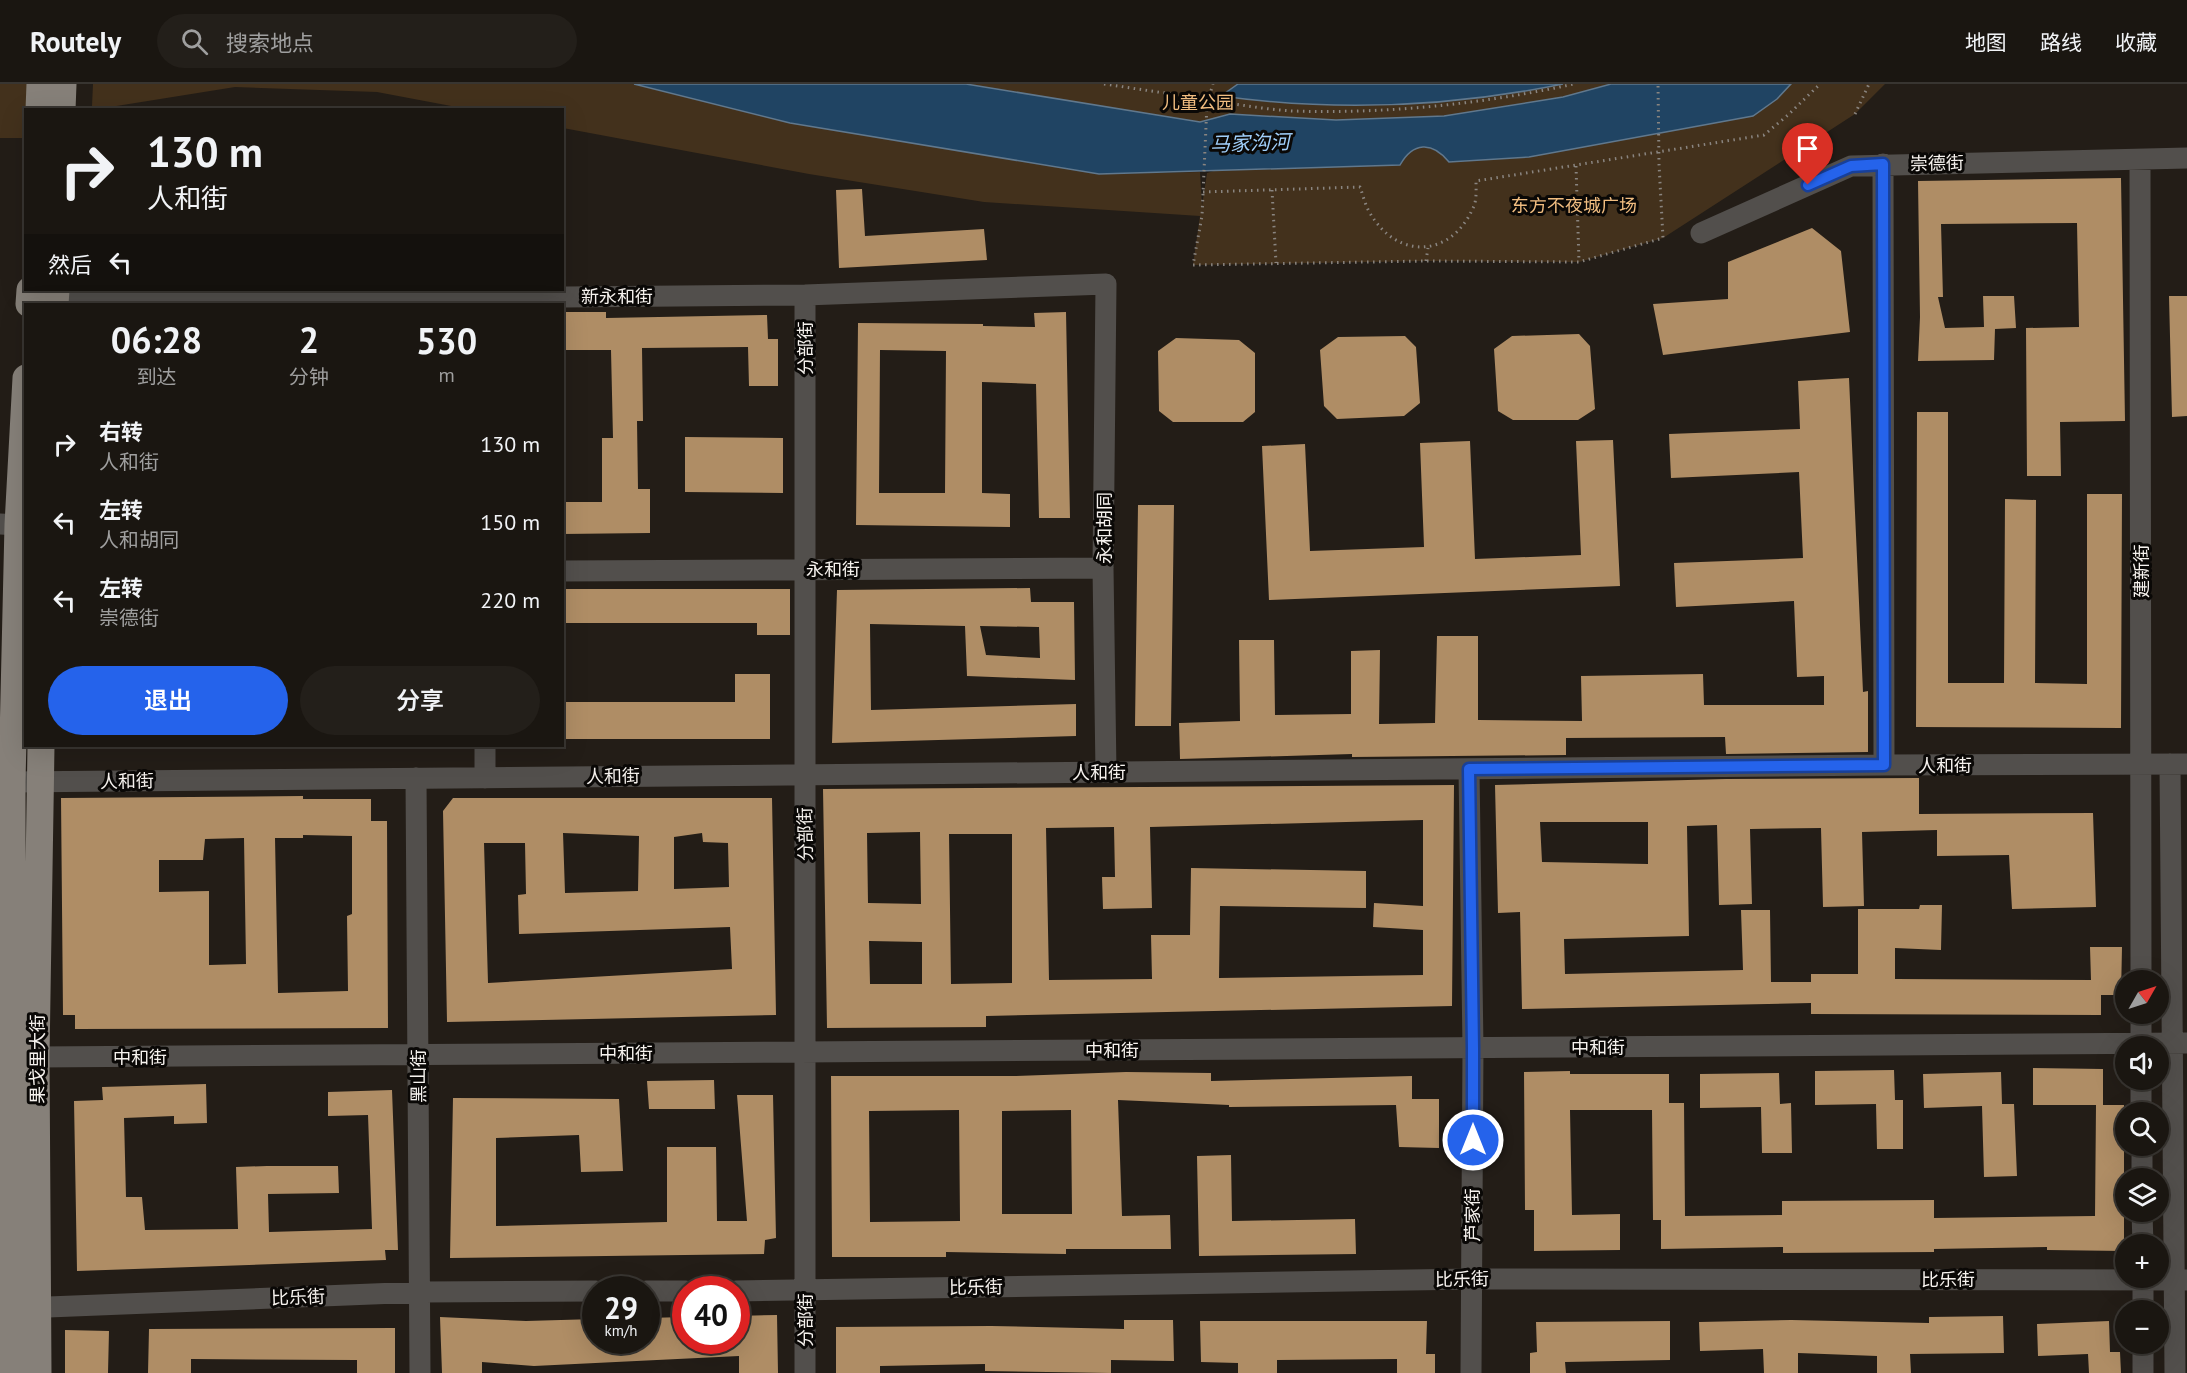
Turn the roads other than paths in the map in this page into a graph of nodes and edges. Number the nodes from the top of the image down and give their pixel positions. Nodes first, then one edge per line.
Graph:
1 (40, 84) edge
2 (63, 84) edge
3 (39, 108) edge
4 (62, 108) edge
5 (2187, 158) edge
6 (2140, 161) junction
7 (1883, 164) junction
8 (1701, 233) dead end
9 (1106, 284) joint
10 (32, 291) edge
11 (805, 295) junction
12 (49, 300) edge
13 (477, 301) edge
14 (24, 395) edge
15 (9, 524) edge
16 (1103, 568) junction
17 (804, 569) junction
18 (564, 571) edge
19 (41, 747) edge
20 (484, 747) edge
21 (2142, 764) junction
22 (2179, 764) edge
23 (1884, 765) junction
24 (1469, 769) junction
25 (1106, 772) junction
26 (804, 775) junction
27 (416, 778) junction
28 (486, 778) junction
29 (40, 781) junction
30 (12, 782) junction
31 (6, 901) edge
32 (39, 903) junction
33 (2141, 970) edge
34 (2180, 1043) edge
35 (2115, 1045) edge
36 (1473, 1048) junction
37 (807, 1052) junction
38 (418, 1055) junction
39 (36, 1057) junction
40 (1472, 1279) junction
41 (2115, 1279) edge
42 (2181, 1280) edge
43 (805, 1290) junction
44 (750, 1291) edge
45 (582, 1292) edge
46 (420, 1293) junction
47 (16, 1308) edge
48 (2143, 1354) edge
49 (13, 1373) edge
50 (38, 1373) edge
51 (420, 1373) edge
52 (805, 1373) edge
53 (1471, 1373) edge
54 (2143, 1373) edge
55 (2175, 1373) edge

1 - 3 main road
2 - 4 main road
5 - 6 street, 崇德街
6 - 7 street, 崇德街
6 - 21 street, 建新街
7 - 8 street, 崇德街
7 - 23 street
9 - 11 street, 新永和街
9 - 16 street, 永和胡同
10 - 12 main road
11 - 13 street, 新永和街
11 - 17 street, 分部街
12 - 13 street, 新永和街
14 - 15 main road, 果戈里大街
15 - 30 main road, 果戈里大街
16 - 17 street, 永和街
16 - 25 street, 永和胡同
17 - 18 street, 永和街
17 - 26 street, 分部街
19 - 29 main road, 果戈里大街
20 - 28 street
21 - 22 street, 人和街
21 - 23 street, 人和街
21 - 33 street, 建新街
22 - 34 street
23 - 24 street, 人和街
24 - 25 street, 人和街
24 - 36 street, 芦家街
25 - 26 street, 人和街
26 - 28 street, 人和街
26 - 37 street, 分部街
27 - 28 street, 人和街
27 - 29 street, 人和街
27 - 38 street, 黑山街
29 - 30 street, 人和街
29 - 32 main road, 果戈里大街
30 - 31 main road, 果戈里大街
31 - 32 street
31 - 47 main road, 果戈里大街
32 - 39 main road, 果戈里大街
34 - 42 street
35 - 36 street, 中和街
36 - 37 street, 中和街
36 - 40 street, 芦家街
37 - 38 street, 中和街
37 - 43 street, 分部街
38 - 39 street, 中和街
38 - 46 street, 黑山街
39 - 47 main road, 果戈里大街
40 - 41 street, 比乐街
40 - 43 street, 比乐街
40 - 53 street, 芦家街
42 - 55 street
43 - 44 street, 比乐街
43 - 52 street, 分部街
45 - 46 street, 比乐街
46 - 47 street, 比乐街
46 - 51 street, 黑山街
47 - 49 main road, 果戈里大街
47 - 50 main road, 果戈里大街
48 - 54 street

